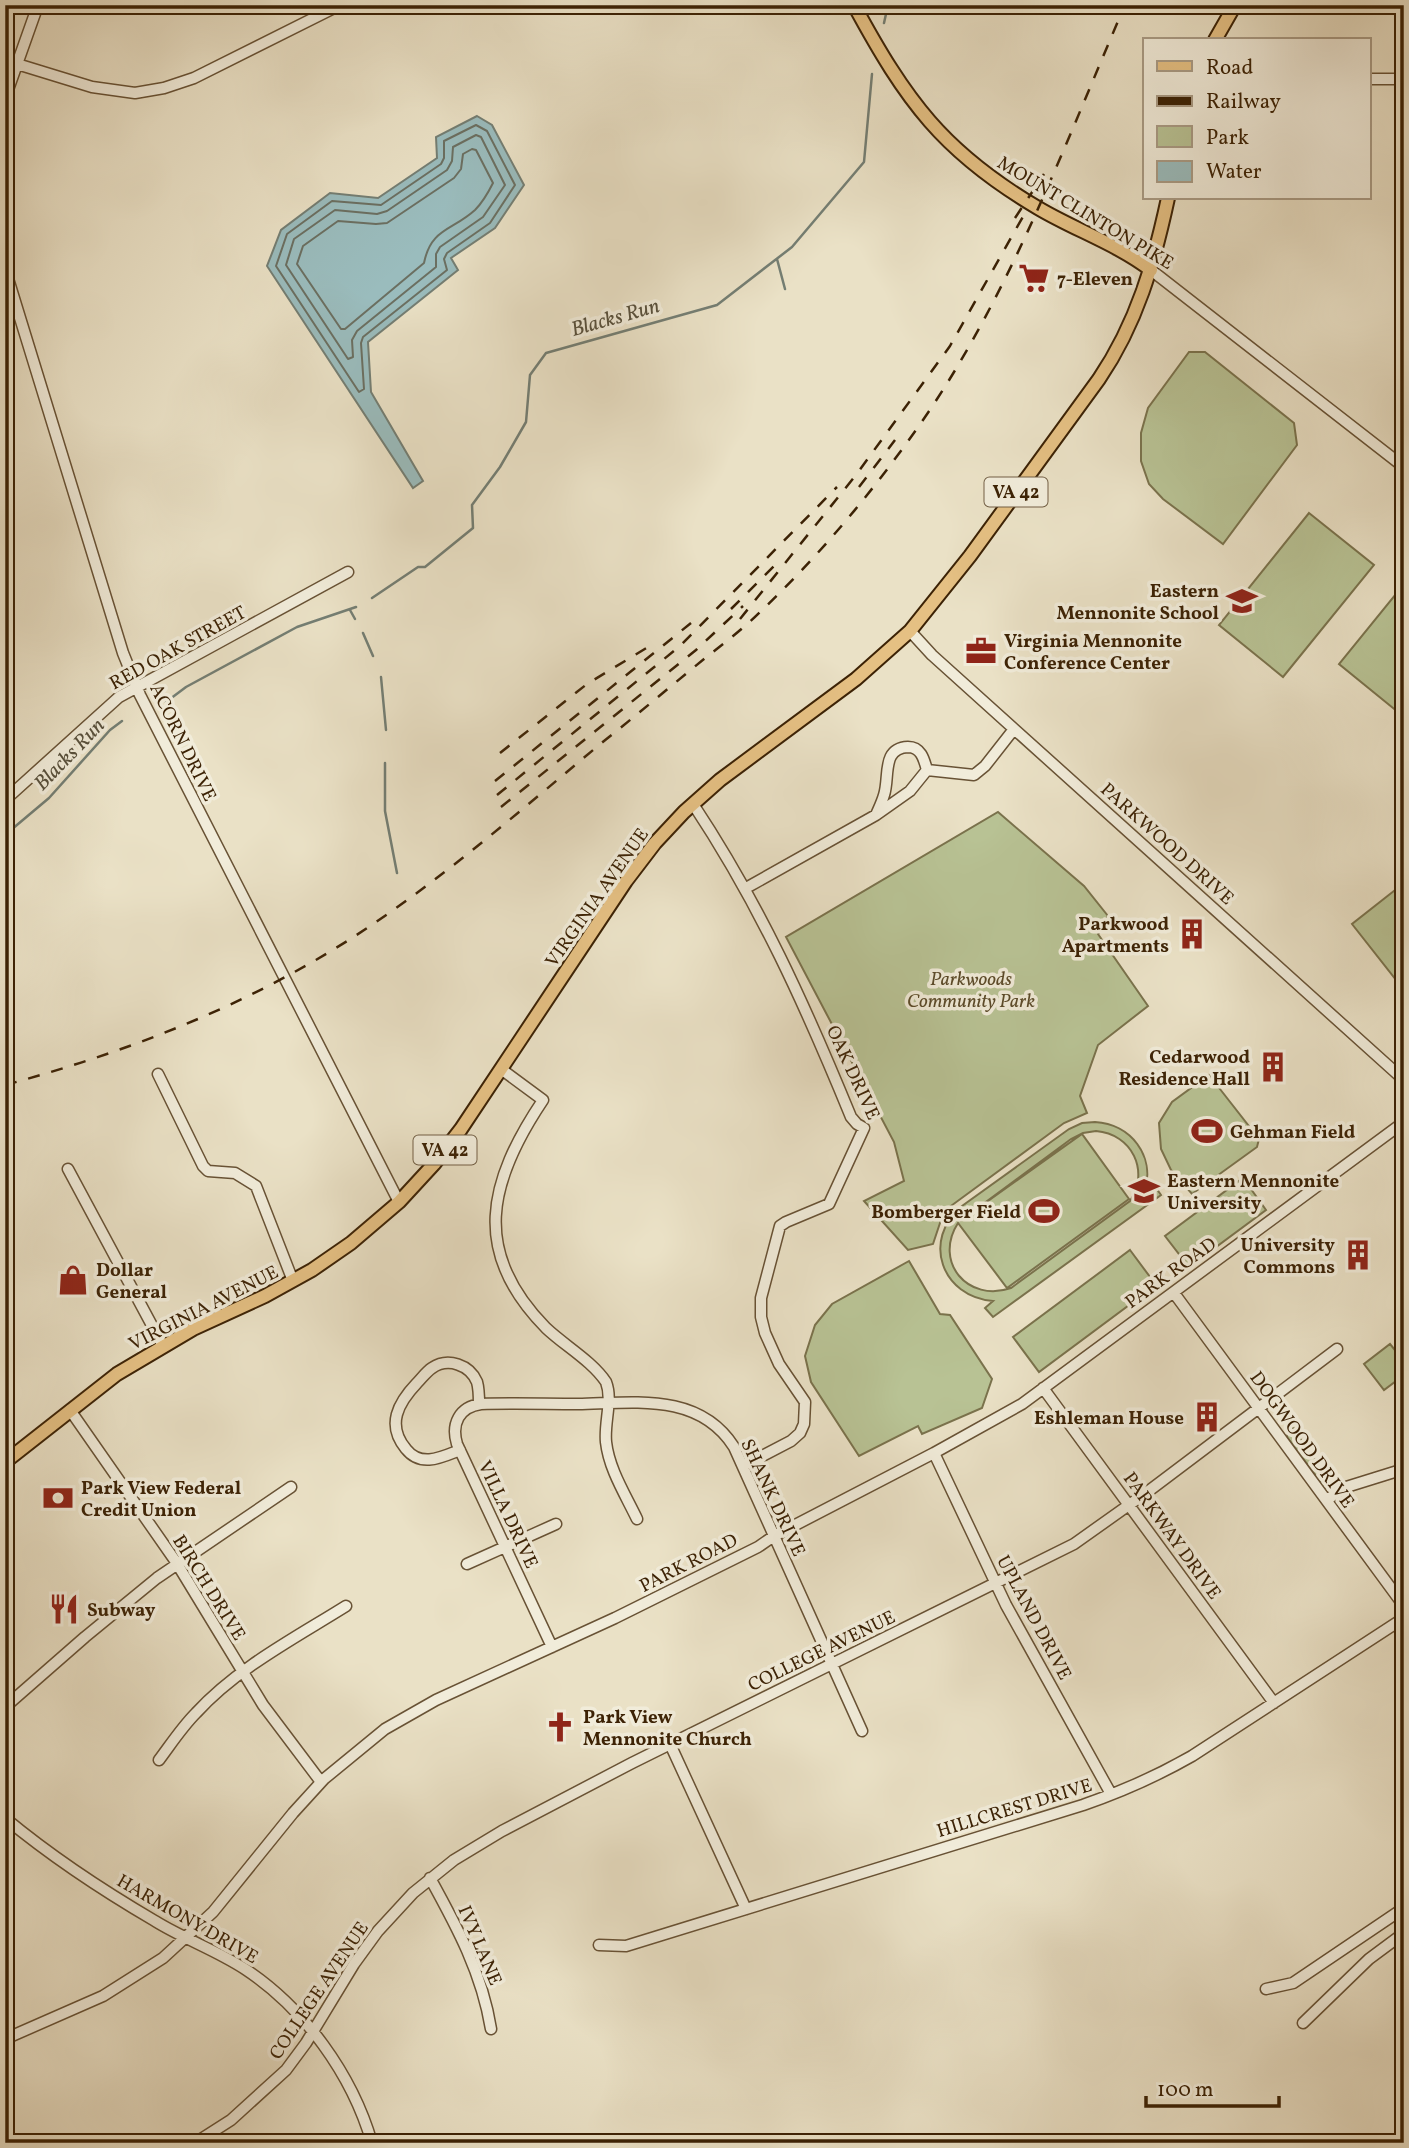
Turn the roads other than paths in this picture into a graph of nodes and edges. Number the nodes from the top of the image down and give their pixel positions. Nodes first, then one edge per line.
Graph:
1 (38, 5) edge
2 (855, 5) edge
3 (1235, 5) edge
4 (332, 9) dead end
5 (1216, 38) edge
6 (17, 64) junction
7 (1370, 79) edge
8 (1404, 79) edge
9 (5, 98) edge
10 (1168, 200) edge
11 (5, 270) edge
12 (1151, 270) junction
13 (1404, 467) edge
14 (348, 572) dead end
15 (910, 631) junction
16 (136, 687) junction
17 (1014, 729) junction
18 (927, 770) junction
19 (5, 800) edge
20 (693, 804) junction
21 (876, 815) junction
22 (746, 888) junction
23 (501, 1069) junction
24 (158, 1074) dead end
25 (1404, 1080) edge
26 (1404, 1122) edge
27 (68, 1169) dead end
28 (398, 1202) junction
29 (293, 1282) junction
30 (1174, 1293) junction
31 (163, 1346) junction
32 (1337, 1349) dead end
33 (1044, 1388) junction
34 (609, 1403) junction
35 (479, 1404) junction
36 (1259, 1408) junction
37 (70, 1410) junction
38 (460, 1450) junction
39 (934, 1453) junction
40 (5, 1462) edge
41 (743, 1466) junction
42 (1404, 1469) edge
43 (291, 1486) dead end
44 (1327, 1500) junction
45 (1129, 1505) junction
46 (636, 1519) dead end
47 (556, 1524) dead end
48 (774, 1536) junction
49 (506, 1546) junction
50 (177, 1564) junction
51 (467, 1564) dead end
52 (996, 1584) junction
53 (346, 1606) dead end
54 (1404, 1606) edge
55 (1404, 1618) edge
56 (552, 1647) junction
57 (832, 1664) junction
58 (243, 1673) junction
59 (1274, 1703) junction
60 (5, 1707) edge
61 (862, 1731) dead end
62 (670, 1744) junction
63 (159, 1760) dead end
64 (321, 1782) junction
65 (1111, 1794) junction
66 (5, 1818) edge
67 (430, 1878) junction
68 (1404, 1908) edge
69 (746, 1909) junction
70 (1404, 1933) edge
71 (187, 1937) junction
72 (599, 1945) dead end
73 (1266, 1989) dead end
74 (1303, 2023) dead end
75 (491, 2029) dead end
76 (312, 2033) junction
77 (5, 2039) edge
78 (195, 2143) edge
79 (372, 2143) edge

1 - 6 street
2 - 12 main road, MOUNT CLINTON PIKE
3 - 5 main road
4 - 6 street
6 - 9 street
7 - 8 street
10 - 12 main road, VIRGINIA AVENUE / VA 42
11 - 16 street, ACORN DRIVE
12 - 13 street, MOUNT CLINTON PIKE
12 - 15 main road, VIRGINIA AVENUE / VA 42
14 - 16 street, RED OAK STREET
15 - 17 street, PARKWOOD DRIVE
15 - 20 main road, VIRGINIA AVENUE / VA 42
16 - 19 street, RED OAK STREET
16 - 28 street, ACORN DRIVE
17 - 18 street
17 - 25 street, PARKWOOD DRIVE
18 - 21 street
18 - 21 street
20 - 22 street, OAK DRIVE
20 - 23 main road, VIRGINIA AVENUE / VA 42
21 - 22 street
22 - 41 street, OAK DRIVE
23 - 28 main road, VIRGINIA AVENUE / VA 42
23 - 34 street
24 - 29 street
26 - 30 street, PARK ROAD
27 - 31 street
28 - 29 main road, VIRGINIA AVENUE / VA 42
29 - 31 main road, VIRGINIA AVENUE / VA 42
30 - 33 street, PARK ROAD
30 - 36 street, DOGWOOD DRIVE
31 - 37 main road, VIRGINIA AVENUE / VA 42
32 - 36 street, COLLEGE AVENUE
33 - 39 street, PARK ROAD
33 - 45 street, PARKWAY DRIVE
34 - 35 street, SHANK DRIVE
34 - 41 street, SHANK DRIVE
34 - 46 street
35 - 38 street, VILLA DRIVE
35 - 38 street
36 - 44 street, DOGWOOD DRIVE
36 - 45 street, COLLEGE AVENUE
37 - 40 main road, VIRGINIA AVENUE / VA 42
37 - 50 street, BIRCH DRIVE
38 - 49 street, VILLA DRIVE
39 - 48 street, PARK ROAD
39 - 52 street, UPLAND DRIVE
41 - 48 street, SHANK DRIVE
42 - 44 street
43 - 50 street
44 - 54 street, DOGWOOD DRIVE
45 - 52 street, COLLEGE AVENUE
45 - 59 street, PARKWAY DRIVE
47 - 49 street
48 - 56 street, PARK ROAD
48 - 57 street, SHANK DRIVE
49 - 51 street
49 - 56 street, VILLA DRIVE
50 - 58 street, BIRCH DRIVE
50 - 60 street
52 - 57 street, COLLEGE AVENUE
52 - 65 street, UPLAND DRIVE
53 - 58 street
55 - 59 street, HILLCREST DRIVE
56 - 64 street, PARK ROAD
57 - 61 street, SHANK DRIVE
57 - 62 street, COLLEGE AVENUE
58 - 63 street
58 - 64 street, BIRCH DRIVE
59 - 65 street, HILLCREST DRIVE
62 - 67 street, COLLEGE AVENUE
62 - 69 street
64 - 71 street, PARK ROAD
65 - 69 street, HILLCREST DRIVE
66 - 71 street, HARMONY DRIVE
67 - 75 street, IVY LANE
67 - 76 street, COLLEGE AVENUE
68 - 73 street
69 - 72 street, HILLCREST DRIVE
70 - 74 street
71 - 76 street, HARMONY DRIVE
71 - 77 street, PARK ROAD
76 - 78 street, COLLEGE AVENUE
76 - 79 street, HARMONY DRIVE

